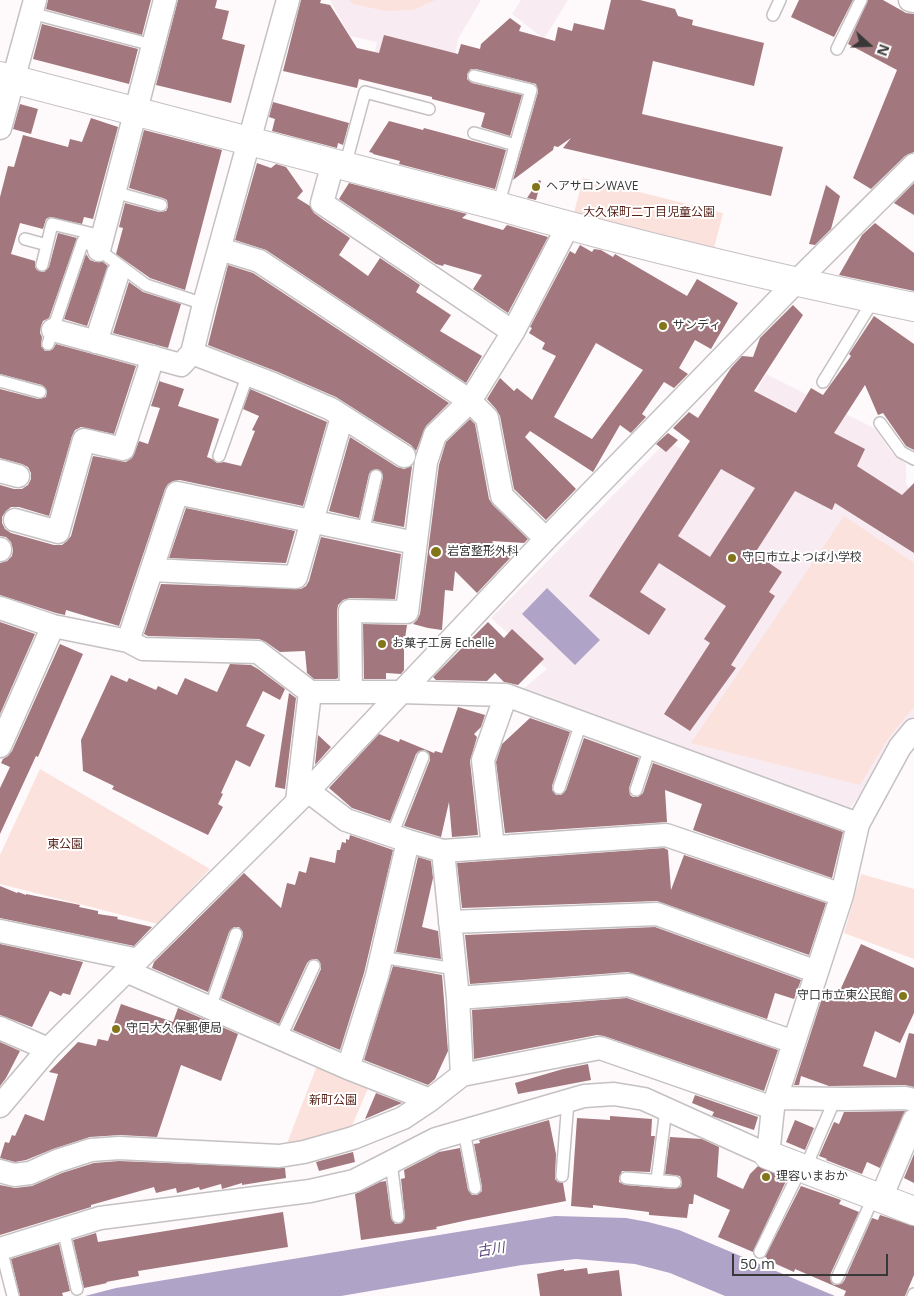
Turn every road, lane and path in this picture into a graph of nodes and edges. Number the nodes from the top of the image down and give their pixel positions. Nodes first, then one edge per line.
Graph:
1 (165, 0) edge
2 (288, 0) edge
3 (780, 0) edge
4 (862, 0) edge
5 (910, 0) edge
6 (914, 1) edge
7 (33, 6) edge
8 (772, 15) dead end
9 (141, 42) dead end
10 (837, 49) dead end
11 (474, 76) dead end
12 (7, 78) edge
13 (429, 109) dead end
14 (136, 112) junction
15 (0, 128) edge
16 (474, 133) dead end
17 (249, 140) junction
18 (515, 145) junction
19 (339, 164) junction
20 (914, 165) edge
21 (114, 192) junction
22 (161, 205) dead end
23 (498, 206) junction
24 (568, 226) junction
25 (26, 239) dead end
26 (101, 243) junction
27 (47, 245) junction
28 (220, 249) junction
29 (42, 264) dead end
30 (119, 269) junction
31 (796, 282) junction
32 (874, 299) junction
33 (204, 304) junction
34 (914, 307) edge
35 (513, 332) junction
36 (51, 337) joint
37 (96, 342) junction
38 (192, 353) junction
39 (153, 357) junction
40 (248, 374) junction
41 (0, 380) edge
42 (823, 382) dead end
43 (40, 392) dead end
44 (470, 401) junction
45 (342, 417) junction
46 (880, 423) dead end
47 (218, 456) dead end
48 (404, 456) dead end
49 (914, 459) edge
50 (376, 476) dead end
51 (15, 520) dead end
52 (312, 522) junction
53 (363, 532) junction
54 (546, 538) junction
55 (415, 543) junction
56 (152, 570) junction
57 (0, 608) edge
58 (53, 626) junction
59 (128, 641) junction
60 (310, 692) junction
61 (351, 692) junction
62 (400, 692) junction
63 (506, 695) junction
64 (581, 723) junction
65 (914, 730) edge
66 (0, 746) edge
67 (650, 748) junction
68 (423, 757) dead end
69 (559, 788) dead end
70 (636, 790) dead end
71 (302, 796) junction
72 (858, 824) junction
73 (400, 838) junction
74 (493, 847) junction
75 (444, 851) junction
76 (842, 895) junction
77 (450, 922) junction
78 (0, 931) edge
79 (236, 934) dead end
80 (381, 957) junction
81 (132, 966) junction
82 (314, 966) dead end
83 (455, 969) junction
84 (817, 972) junction
85 (458, 998) junction
86 (210, 1008) junction
87 (0, 1028) edge
88 (280, 1038) junction
89 (794, 1042) junction
90 (48, 1049) junction
91 (348, 1068) junction
92 (462, 1075) junction
93 (835, 1099) junction
94 (430, 1100) junction
95 (914, 1100) edge
96 (568, 1101) junction
97 (774, 1103) junction
98 (0, 1106) edge
99 (666, 1109) junction
100 (914, 1120) edge
101 (464, 1131) junction
102 (768, 1155) junction
103 (391, 1162) junction
104 (803, 1169) junction
105 (0, 1172) edge
106 (562, 1176) dead end
107 (626, 1178) dead end
108 (657, 1180) junction
109 (675, 1182) dead end
110 (475, 1188) dead end
111 (878, 1196) junction
112 (914, 1211) edge
113 (398, 1217) dead end
114 (63, 1229) junction
115 (0, 1249) edge
116 (760, 1252) dead end
117 (836, 1278) dead end
118 (77, 1289) dead end
119 (13, 1296) edge

1 - 14 street
2 - 17 street
3 - 8 lane
4 - 10 lane
5 - 6 street
7 - 9 lane
7 - 12 street
11 - 18 lane
12 - 14 street
12 - 15 street
13 - 19 lane
14 - 17 street
14 - 21 street
16 - 18 lane
17 - 19 street
17 - 28 street
18 - 23 lane
19 - 23 street
19 - 35 street
20 - 31 street
21 - 22 lane
21 - 26 street
23 - 24 street
24 - 31 street
24 - 35 street
25 - 27 lane
26 - 27 lane
26 - 30 lane
26 - 36 lane
27 - 29 lane
28 - 33 street
28 - 44 street
30 - 33 lane
30 - 37 street
31 - 32 street
31 - 54 street
32 - 34 street
32 - 42 lane
33 - 38 street
35 - 44 street
36 - 37 street
37 - 39 street
38 - 39 street
38 - 40 street
39 - 51 street
40 - 45 street
40 - 47 lane
41 - 43 lane
44 - 54 street
44 - 55 street
45 - 48 street
45 - 52 street
46 - 49 lane
50 - 53 lane
52 - 53 street
52 - 56 street
52 - 56 street
53 - 55 street
54 - 62 street
55 - 61 street
56 - 59 street
57 - 58 street
58 - 59 street
58 - 66 street
59 - 60 street
60 - 61 street
60 - 71 street
61 - 62 street
62 - 63 street
62 - 71 street
63 - 64 street
63 - 74 street
64 - 67 street
64 - 69 lane
65 - 72 street
67 - 70 lane
67 - 72 street
68 - 73 lane
71 - 73 street
71 - 81 street
72 - 76 street
73 - 75 street
73 - 80 street
74 - 75 street
74 - 76 street
75 - 77 street
76 - 84 street
77 - 83 street
77 - 84 street
78 - 81 street
79 - 86 lane
80 - 83 lane
80 - 91 street
81 - 86 street
81 - 90 street
82 - 88 lane
83 - 85 street
84 - 89 street
85 - 89 street
85 - 92 street
86 - 88 street
87 - 90 street
88 - 91 street
89 - 97 street
90 - 98 street
91 - 94 street
92 - 94 street
92 - 97 street
93 - 95 street
93 - 97 street
93 - 104 lane
94 - 105 street
96 - 99 street
96 - 101 street
96 - 106 lane
97 - 102 street
99 - 102 street
99 - 108 lane
100 - 111 street
101 - 103 street
101 - 110 lane
102 - 104 street
103 - 113 lane
103 - 114 street
104 - 111 street
104 - 116 lane
107 - 108 lane
108 - 109 lane
111 - 112 street
111 - 117 lane
114 - 115 street
114 - 118 lane
115 - 119 lane

